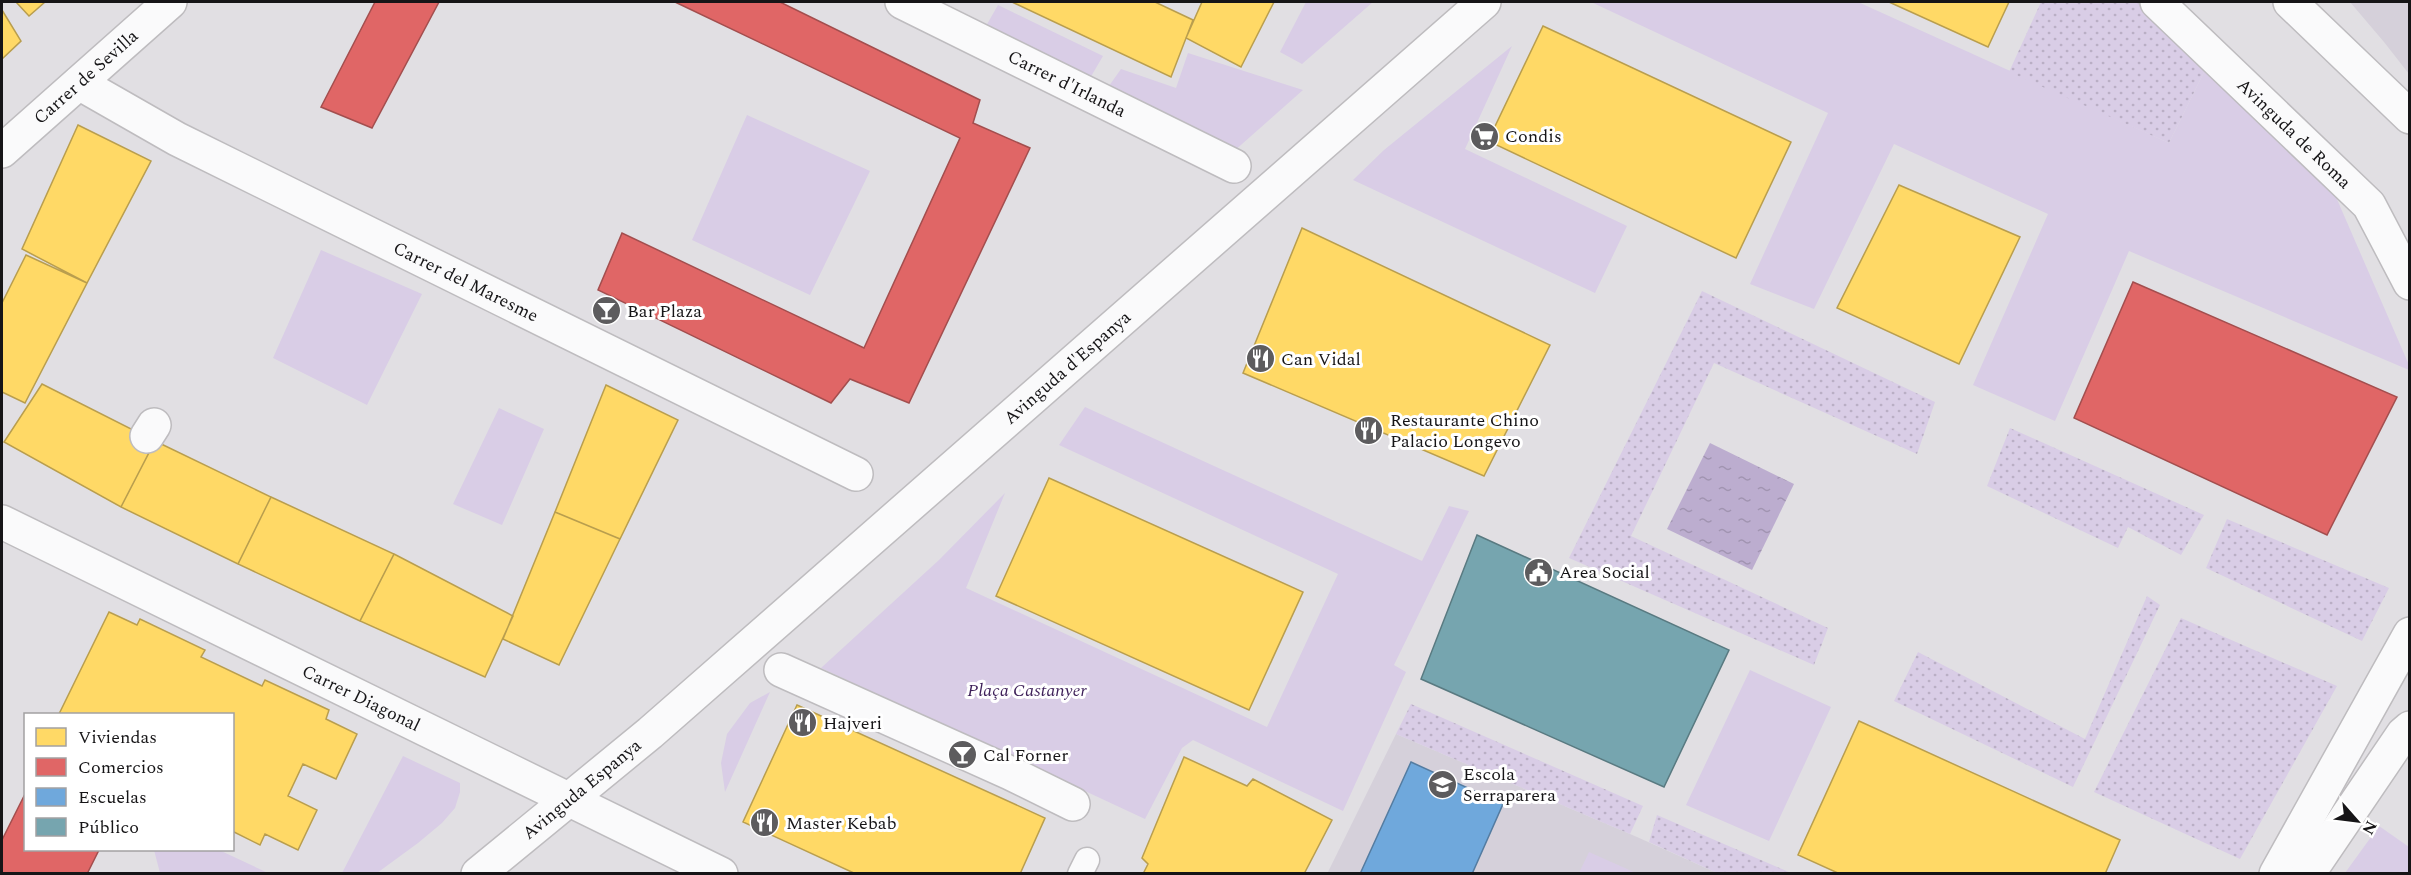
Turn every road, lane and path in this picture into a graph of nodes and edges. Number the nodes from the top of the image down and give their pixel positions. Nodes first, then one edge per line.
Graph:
1 (170, 2) edge
2 (902, 2) edge
3 (1484, 2) edge
4 (2157, 2) edge
5 (2290, 2) edge
6 (79, 83) junction
7 (2409, 117) edge
8 (2, 151) edge
9 (1234, 166) dead end
10 (2409, 283) edge
11 (856, 474) dead end
12 (2, 522) edge
13 (2409, 634) edge
14 (781, 670) dead end
15 (2409, 728) edge
16 (650, 733) joint
17 (568, 799) junction
18 (1073, 804) dead end
19 (478, 873) edge
20 (720, 873) edge
21 (2276, 873) edge
22 (2308, 873) edge

1 - 6 street, Carrer de Sevilla
2 - 9 street, Carrer d'Irlanda
3 - 16 street, Avinguda d'Espanya
4 - 10 street, Avinguda de Roma
5 - 7 street
6 - 8 street, Carrer de Sevilla
6 - 11 street, Carrer del Maresme
12 - 17 street, Carrer Diagonal
13 - 21 street
14 - 18 street
15 - 22 street
16 - 17 street, Avinguda Espanya
17 - 19 street, Avinguda Espanya
17 - 20 street, Carrer Diagonal

